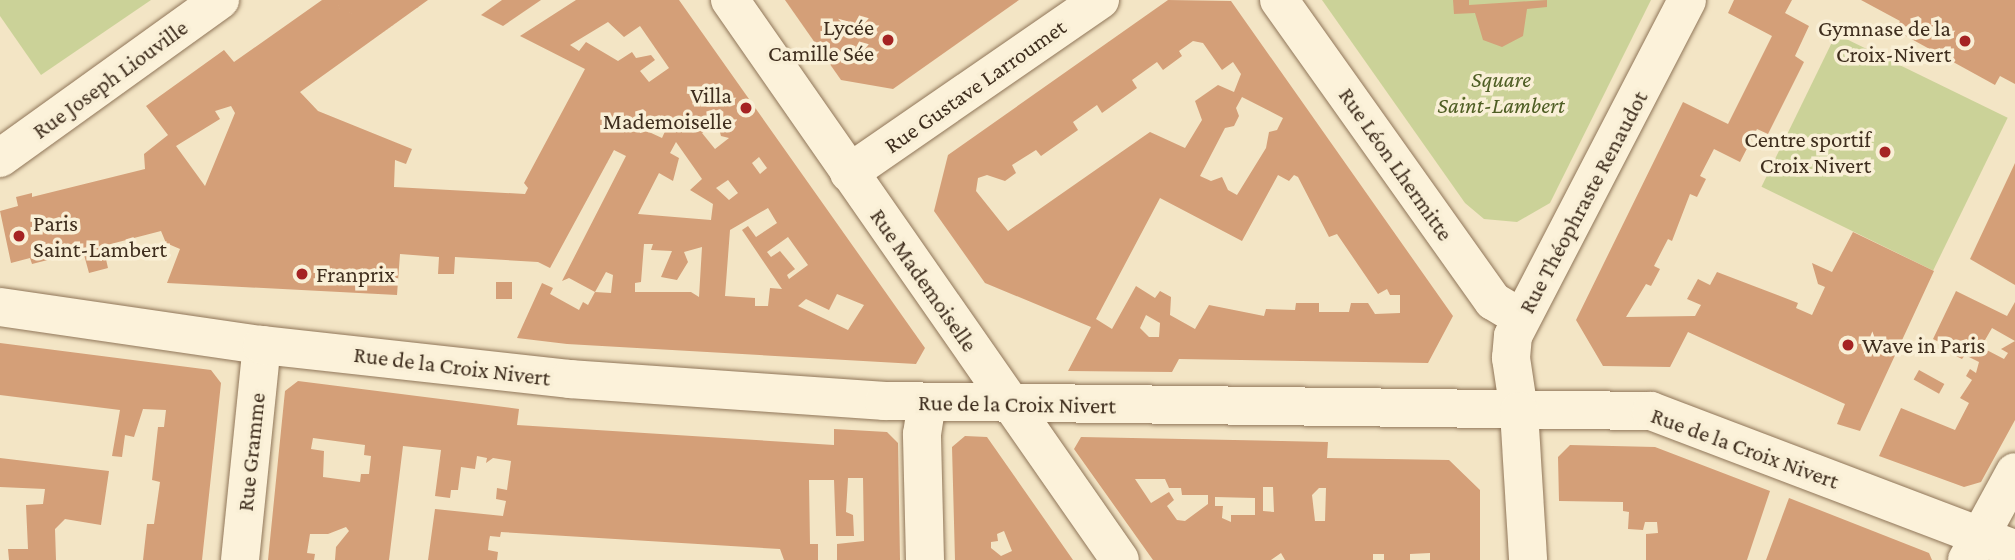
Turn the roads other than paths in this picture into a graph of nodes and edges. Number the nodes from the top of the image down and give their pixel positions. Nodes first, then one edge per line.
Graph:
1 (220, 0) edge
2 (730, 0) edge
3 (1100, 0) edge
4 (1279, 0) edge
5 (1687, 0) edge
6 (0, 158) edge
7 (849, 173) junction
8 (0, 307) edge
9 (1521, 318) junction
10 (262, 345) junction
11 (928, 402) junction
12 (1011, 405) junction
13 (1519, 411) junction
14 (2015, 472) edge
15 (1973, 548) edge
16 (2015, 549) edge
17 (240, 560) edge
18 (925, 560) edge
19 (1120, 560) edge
20 (1528, 560) edge

1 - 6 street, Rue Joseph Liouville
2 - 7 street, Rue Mademoiselle
3 - 7 street, Rue Gustave Larroumet
4 - 9 street, Rue Léon Lhermitte
5 - 9 street, Rue Théophraste Renaudot
7 - 12 street, Rue Mademoiselle
8 - 10 street, Rue de la Croix Nivert
9 - 13 street, Rue Théophraste Renaudot
10 - 11 street, Rue de la Croix Nivert
10 - 17 street, Rue Gramme
11 - 12 street, Rue de la Croix Nivert
11 - 18 street
12 - 13 street, Rue de la Croix Nivert
12 - 19 street, Rue Mademoiselle
13 - 15 street, Rue de la Croix Nivert
13 - 20 street, Rue Théophraste Renaudot
14 - 15 street
15 - 16 street, Rue de la Croix Nivert

